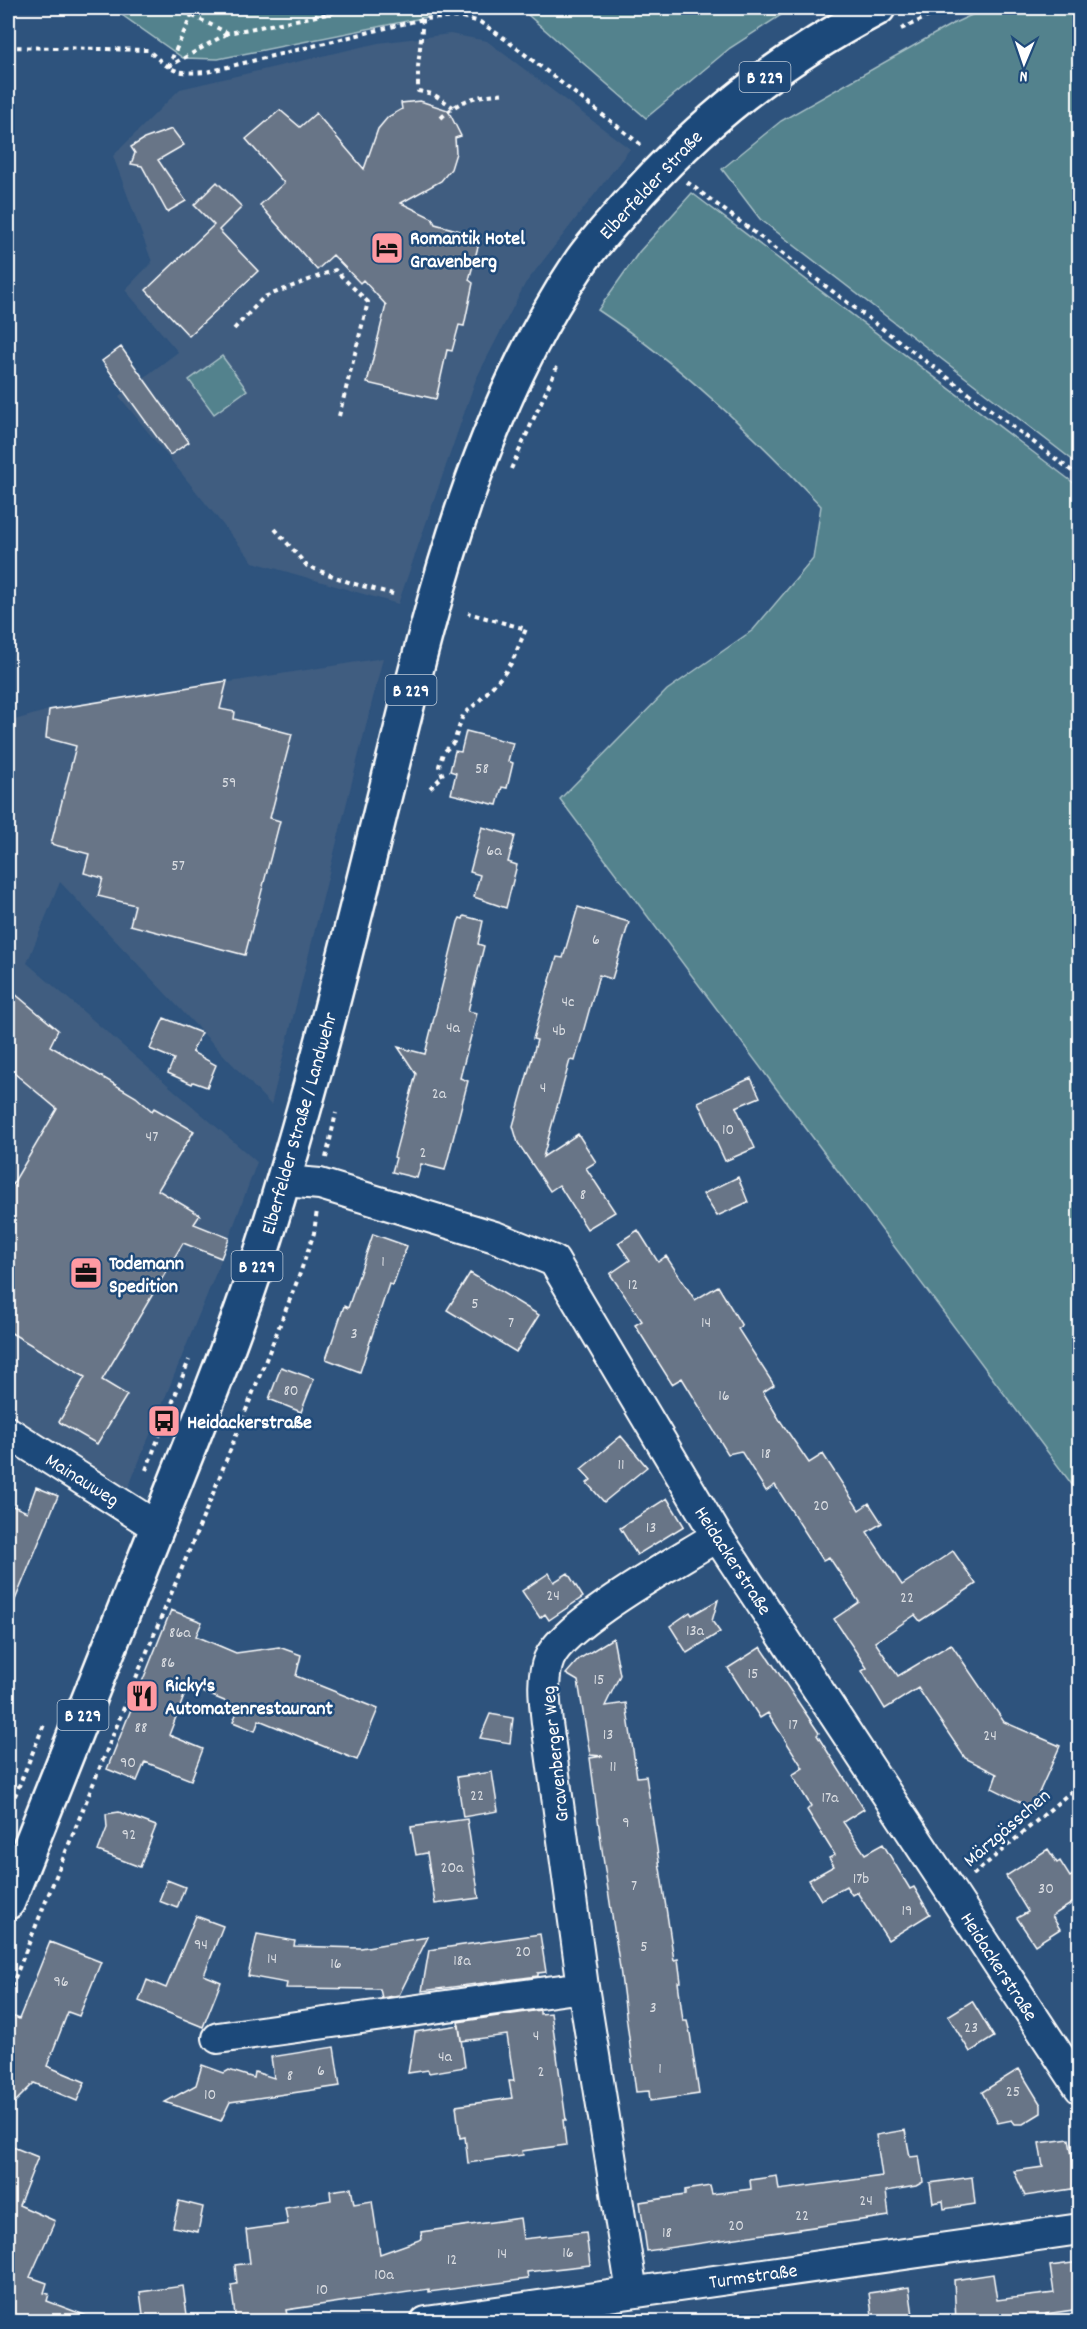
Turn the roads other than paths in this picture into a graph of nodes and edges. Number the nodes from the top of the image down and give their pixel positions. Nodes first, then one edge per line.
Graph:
1 (888, 19) edge
2 (492, 426) joint
3 (284, 1181) junction
4 (8, 1432) edge
5 (157, 1527) junction
6 (717, 1536) junction
7 (8, 1902) edge
8 (583, 1987) junction
9 (218, 2038) dead end
10 (1080, 2088) edge
11 (1080, 2229) edge
12 (632, 2292) junction
13 (426, 2322) edge

1 - 2 main road, Elberfelder Straße / B 229
2 - 3 main road, Elberfelder Straße / Landwehr / B 229
3 - 5 main road, Elberfelder Straße / Landwehr / B 229
3 - 6 street, Heidackerstraße
4 - 5 street, Mainauweg
5 - 7 main road, Elberfelder Straße / Landwehr / B 229
6 - 8 street, Gravenberger Weg
6 - 10 street, Heidackerstraße
8 - 9 street
8 - 12 street, Gravenberger Weg
11 - 12 street, Turmstraße
12 - 13 street, Turmstraße

